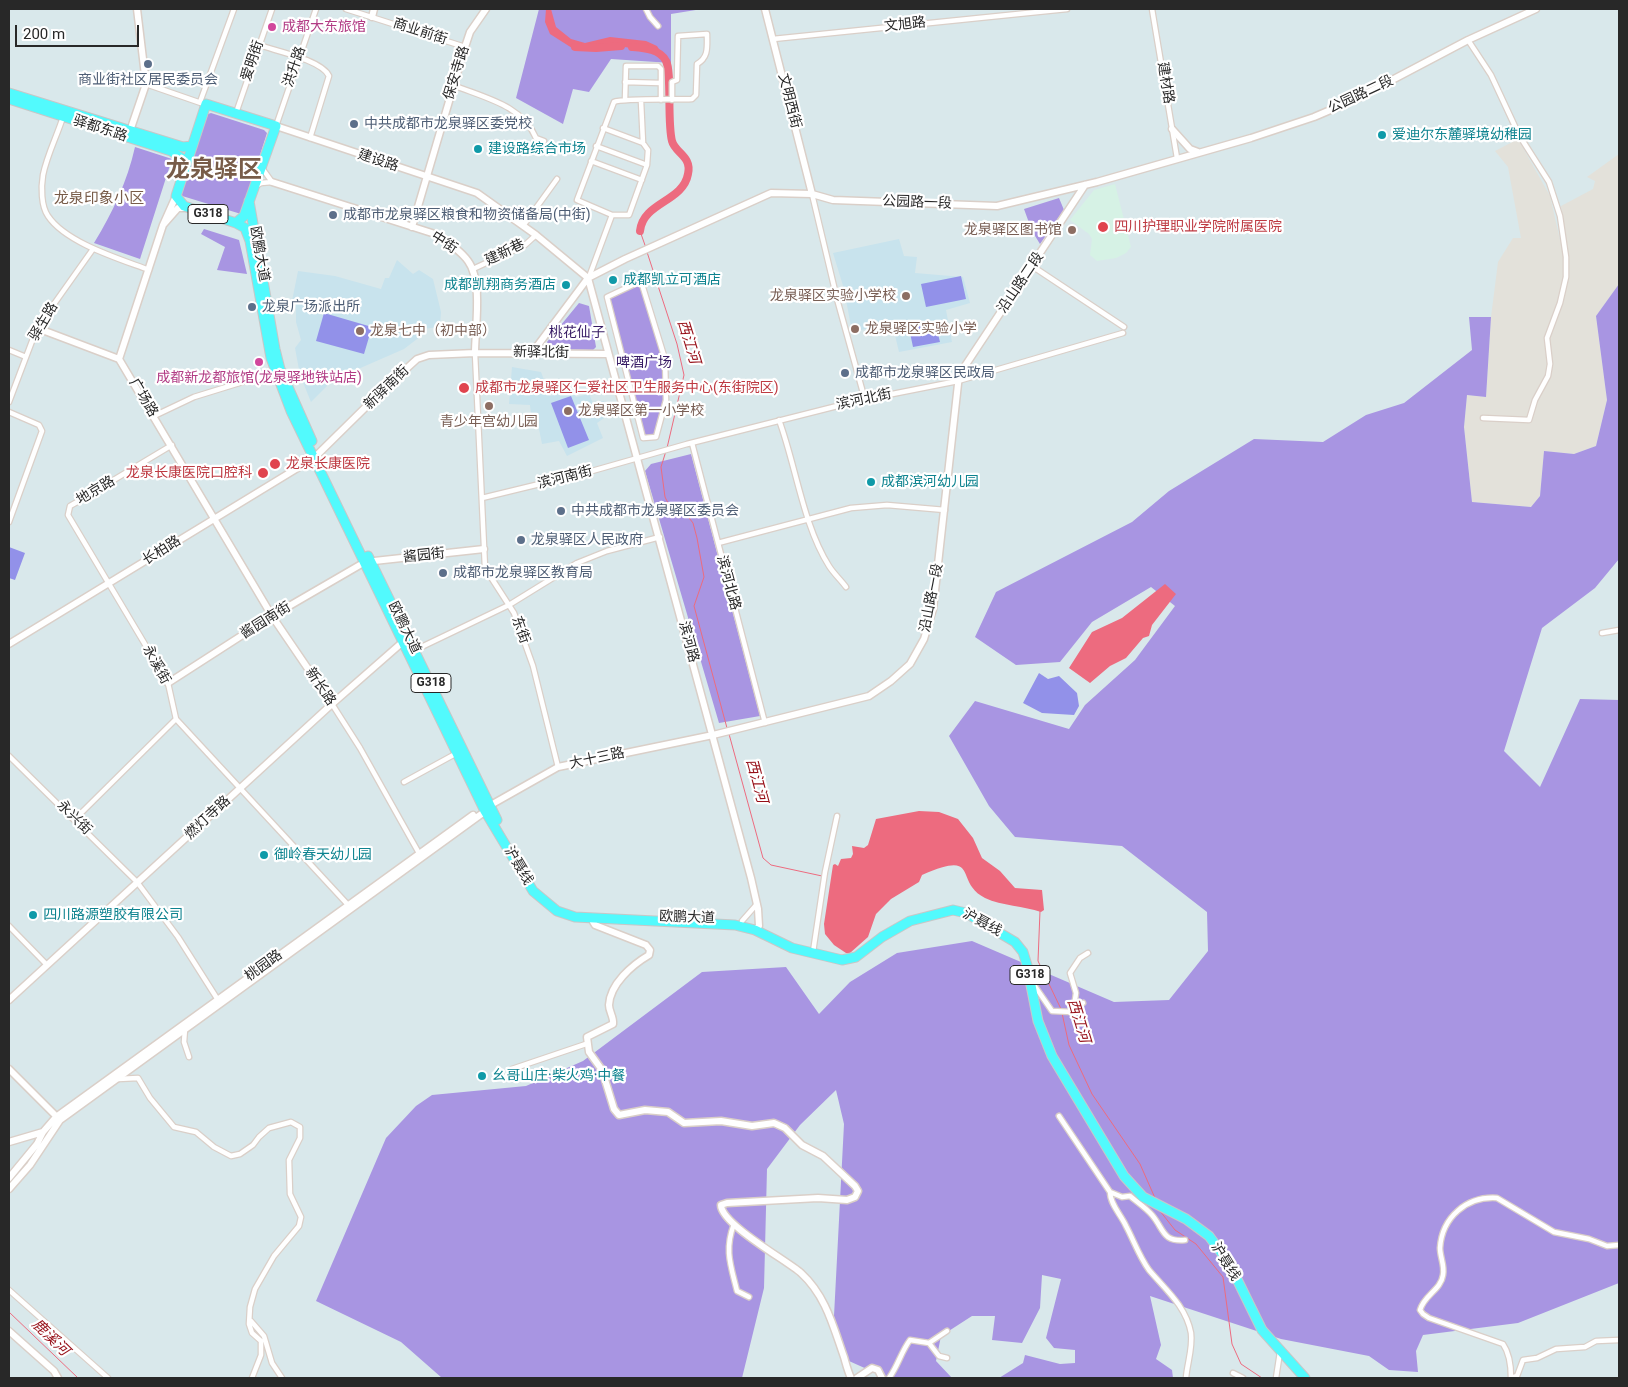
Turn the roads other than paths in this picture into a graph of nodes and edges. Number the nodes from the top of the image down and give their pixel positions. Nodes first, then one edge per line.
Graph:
1 (137, 9) edge
2 (234, 9) edge
3 (272, 9) edge
4 (316, 9) edge
5 (346, 9) edge
6 (374, 9) edge
7 (486, 9) edge
8 (646, 9) edge
9 (765, 9) edge
10 (1067, 9) edge
11 (1152, 9) edge
12 (1532, 10) edge
13 (372, 17) junction
14 (658, 26) dead end
15 (773, 39) junction
16 (1468, 40) junction
17 (259, 45) junction
18 (465, 47) junction
19 (298, 58) junction
20 (625, 82) junction
21 (660, 82) junction
22 (146, 84) junction
23 (454, 85) junction
24 (9, 93) edge
25 (9, 99) edge
26 (625, 100) junction
27 (668, 100) junction
28 (641, 101) junction
29 (203, 103) junction
30 (236, 113) junction
31 (63, 117) junction
32 (276, 126) junction
33 (603, 128) junction
34 (1172, 129) junction
35 (130, 131) junction
36 (310, 138) junction
37 (544, 141) dead end
38 (643, 143) junction
39 (192, 146) junction
40 (596, 146) junction
41 (1198, 152) junction
42 (1177, 158) junction
43 (591, 161) junction
44 (647, 165) junction
45 (186, 166) junction
46 (261, 166) junction
47 (427, 177) junction
48 (557, 179) dead end
49 (642, 180) junction
50 (272, 182) junction
51 (1086, 185) junction
52 (252, 192) junction
53 (812, 194) junction
54 (176, 196) junction
55 (249, 201) junction
56 (190, 208) junction
57 (612, 215) junction
58 (236, 223) junction
59 (163, 225) junction
60 (523, 226) junction
61 (412, 227) junction
62 (536, 235) junction
63 (93, 249) junction
64 (1032, 266) junction
65 (472, 269) junction
66 (149, 270) junction
67 (588, 278) junction
68 (640, 281) joint
69 (1124, 327) dead end
70 (37, 328) junction
71 (1123, 333) dead end
72 (9, 350) edge
73 (475, 353) junction
74 (532, 353) junction
75 (607, 354) junction
76 (26, 357) junction
77 (119, 358) junction
78 (274, 372) junction
79 (958, 381) junction
80 (864, 400) junction
81 (9, 402) edge
82 (9, 412) edge
83 (154, 416) junction
84 (1483, 418) dead end
85 (780, 420) junction
86 (689, 444) junction
87 (172, 445) junction
88 (647, 455) joint
89 (316, 456) junction
90 (636, 458) junction
91 (482, 498) junction
92 (945, 510) junction
93 (215, 518) junction
94 (810, 521) junction
95 (9, 522) edge
96 (660, 537) junction
97 (718, 543) junction
98 (484, 550) junction
99 (368, 562) junction
100 (109, 584) junction
101 (846, 587) dead end
102 (509, 605) junction
103 (272, 616) junction
104 (1619, 630) edge
105 (1602, 633) dead end
106 (406, 639) junction
107 (9, 644) edge
108 (412, 651) junction
109 (168, 683) junction
110 (332, 704) junction
111 (176, 719) junction
112 (765, 722) junction
113 (746, 726) joint
114 (713, 735) junction
115 (457, 753) junction
116 (9, 756) edge
117 (558, 767) junction
118 (404, 782) dead end
119 (240, 789) junction
120 (487, 807) junction
121 (837, 816) dead end
122 (75, 819) junction
123 (420, 856) junction
124 (137, 882) junction
125 (757, 904) junction
126 (350, 906) junction
127 (592, 920) junction
128 (742, 921) junction
129 (9, 926) edge
130 (757, 928) junction
131 (811, 951) junction
132 (1088, 953) dead end
133 (48, 965) junction
134 (1031, 980) junction
135 (9, 1000) edge
136 (219, 1002) junction
137 (1083, 1003) dead end
138 (1074, 1007) junction
139 (185, 1029) junction
140 (586, 1044) junction
141 (190, 1057) dead end
142 (9, 1069) edge
143 (512, 1069) dead end
144 (9, 1075) edge
145 (114, 1079) junction
146 (1060, 1116) dead end
147 (57, 1120) junction
148 (43, 1132) junction
149 (9, 1142) edge
150 (9, 1178) edge
151 (9, 1188) edge
152 (1110, 1192) junction
153 (1152, 1202) junction
154 (1152, 1215) junction
155 (734, 1224) junction
156 (1185, 1240) dead end
157 (1619, 1244) edge
158 (9, 1290) edge
159 (749, 1297) dead end
160 (251, 1321) junction
161 (9, 1331) edge
162 (947, 1331) dead end
163 (1619, 1340) edge
164 (929, 1343) junction
165 (1280, 1352) junction
166 (947, 1358) dead end
167 (1233, 1373) dead end
168 (58, 1378) edge
169 (108, 1378) edge
170 (252, 1378) edge
171 (282, 1378) edge
172 (851, 1378) edge
173 (858, 1378) edge
174 (882, 1378) edge
175 (889, 1378) edge
176 (1186, 1378) edge
177 (1243, 1378) edge
178 (1276, 1378) edge
179 (1305, 1378) edge
180 (1511, 1378) edge

1 - 22 street
2 - 29 street
3 - 17 street, 爱明街
4 - 19 street, 洪升路
5 - 13 street, 商业前街
6 - 13 street
7 - 18 street, 保安寺路
8 - 14 street
9 - 15 street, 文明西街
10 - 15 street, 文旭路
11 - 34 street, 建材路
12 - 16 street, 公园路二段
13 - 18 street, 商业前街
15 - 53 street, 文明西街
16 - 41 street, 公园路二段
16 - 84 street
17 - 19 street
17 - 30 street, 爱明街
18 - 23 street, 保安寺路
19 - 32 street, 洪升路
19 - 36 street
20 - 21 street
20 - 21 street
20 - 26 street
21 - 27 street
22 - 29 street, 建设路
22 - 35 street
23 - 37 street
23 - 47 street, 保安寺路
24 - 35 highway, 驿都东路
25 - 31 highway, 驿都东路
26 - 28 street
26 - 33 street
27 - 27 street
27 - 28 street
28 - 38 street
29 - 30 highway, 建设路
29 - 39 highway, G318
30 - 32 highway, 建设路
31 - 45 highway, 驿都东路
31 - 63 street
32 - 36 street, 建设路
32 - 46 highway, G318
33 - 38 street
33 - 40 street
34 - 41 street
34 - 42 street, 建材路
35 - 39 highway, 驿都东路
36 - 47 street, 建设路
38 - 44 street
39 - 45 highway, G318
40 - 43 street
40 - 44 street
41 - 42 street, 公园路二段
42 - 51 street, 公园路一段
43 - 49 street
43 - 57 street
44 - 49 street
45 - 54 highway, G318
46 - 50 street
46 - 52 highway, G318
47 - 60 street, 建设路
47 - 61 street, 保安寺路
48 - 60 street
49 - 57 street
50 - 52 street
50 - 61 street, 中街
51 - 53 street, 公园路一段
51 - 64 street, 沿山路二段
52 - 55 highway, G318
53 - 67 street, 公园路一段
53 - 80 street
54 - 56 highway, G318
54 - 59 street
55 - 58 highway, G318
55 - 89 highway, 欧鹏大道 / G318
56 - 58 highway, G318
56 - 59 street
57 - 67 street
58 - 78 highway, 欧鹏大道 / G318
59 - 66 street
60 - 62 street, 建设路
61 - 65 street, 中街
62 - 65 street, 建新巷
62 - 67 street, 建设路
63 - 66 street
63 - 70 street, 驿生路
64 - 69 street
64 - 79 street, 沿山路二段
65 - 73 street
66 - 77 street
67 - 74 street
67 - 75 street, 滨河路
68 - 68 street
70 - 76 street, 驿生路
70 - 77 street
71 - 79 street, 滨河北街
72 - 76 street
73 - 74 street, 新驿北街
73 - 89 street, 新驿南街
73 - 91 street, 东街
74 - 75 street, 新驿北街
75 - 90 street, 滨河路
76 - 81 street, 驿生路
77 - 83 street, 广场路
78 - 83 street
78 - 89 highway, 欧鹏大道 / G318
79 - 80 street, 滨河北街
79 - 92 street, 沿山路一段
80 - 85 street, 滨河北街
82 - 95 street
83 - 87 street, 广场路
85 - 86 street, 滨河北街
85 - 94 street
86 - 88 street, 滨河北街
86 - 97 street, 滨河北路
87 - 93 street, 广场路
87 - 100 street, 地京路
88 - 90 street, 滨河南街
89 - 93 street, 长柏路
89 - 99 highway, 欧鹏大道 / G318
90 - 91 street, 滨河南街
90 - 96 street, 滨河路
91 - 98 street, 东街
92 - 94 street
92 - 112 street, 沿山路一段
93 - 100 street, 长柏路
93 - 103 street, 新长路
94 - 97 street
94 - 101 street
96 - 102 street
96 - 114 street, 滨河路
97 - 112 street, 滨河北路
98 - 99 street, 酱园街
98 - 102 street, 东街
99 - 103 street, 酱园南街
99 - 106 highway, 欧鹏大道 / G318
100 - 107 street, 长柏路
100 - 109 street, 永溪街
102 - 108 street
102 - 117 street, 东街
103 - 109 street, 酱园南街
103 - 110 street, 新长路
104 - 105 street
106 - 108 highway, 欧鹏大道 / G318
106 - 110 street, 燃灯寺路
108 - 115 highway, 欧鹏大道 / G318
108 - 120 highway, 欧鹏大道 / G318
109 - 111 street, 永溪街
110 - 119 street, 燃灯寺路
110 - 123 street, 新长路
111 - 119 street, 永溪街
111 - 122 street
112 - 113 street, 沿山路一段
113 - 114 street, 大十三路
114 - 117 street, 大十三路
114 - 125 street, 滨河路
115 - 118 street
115 - 120 highway, 欧鹏大道 / G318
116 - 122 street, 永兴街
117 - 120 street, 大十三路
119 - 124 street, 燃灯寺路
119 - 126 street, 永溪街
120 - 123 street, 桃园路
120 - 127 highway, 沪聂线 / G318
120 - 128 highway, 欧鹏大道 / G318
121 - 131 street
122 - 124 street, 永兴街
123 - 126 street, 桃园路
124 - 133 street, 燃灯寺路
124 - 136 street, 永兴街
125 - 128 street
125 - 130 street, 滨河路
126 - 136 street, 桃园路
127 - 130 highway, 沪聂线 / G318
127 - 140 street
128 - 130 highway, 欧鹏大道 / G318
129 - 133 street
130 - 131 highway, 沪聂线 / G318
131 - 134 highway, 沪聂线 / G318
132 - 138 street
133 - 135 street, 燃灯寺路
134 - 138 street
134 - 153 highway, 沪聂线 / G318
136 - 139 street
136 - 147 street, 桃园路
137 - 138 street
139 - 141 street
139 - 145 street
140 - 143 street
140 - 155 street
142 - 147 street
144 - 147 street
145 - 147 street
145 - 160 street
146 - 152 street
147 - 148 street, 桃园路
147 - 151 street
148 - 149 street
148 - 150 street, 桃园路
152 - 154 street
152 - 176 street
153 - 154 street
153 - 165 highway, 沪聂线 / G318
154 - 156 street
155 - 159 street
155 - 172 street
157 - 180 street
158 - 169 street
160 - 170 street
160 - 171 street
161 - 168 street
162 - 164 street
163 - 180 street
164 - 166 street
164 - 175 street
165 - 178 street
165 - 179 highway, 沪聂线 / G318
167 - 177 street
173 - 174 street

